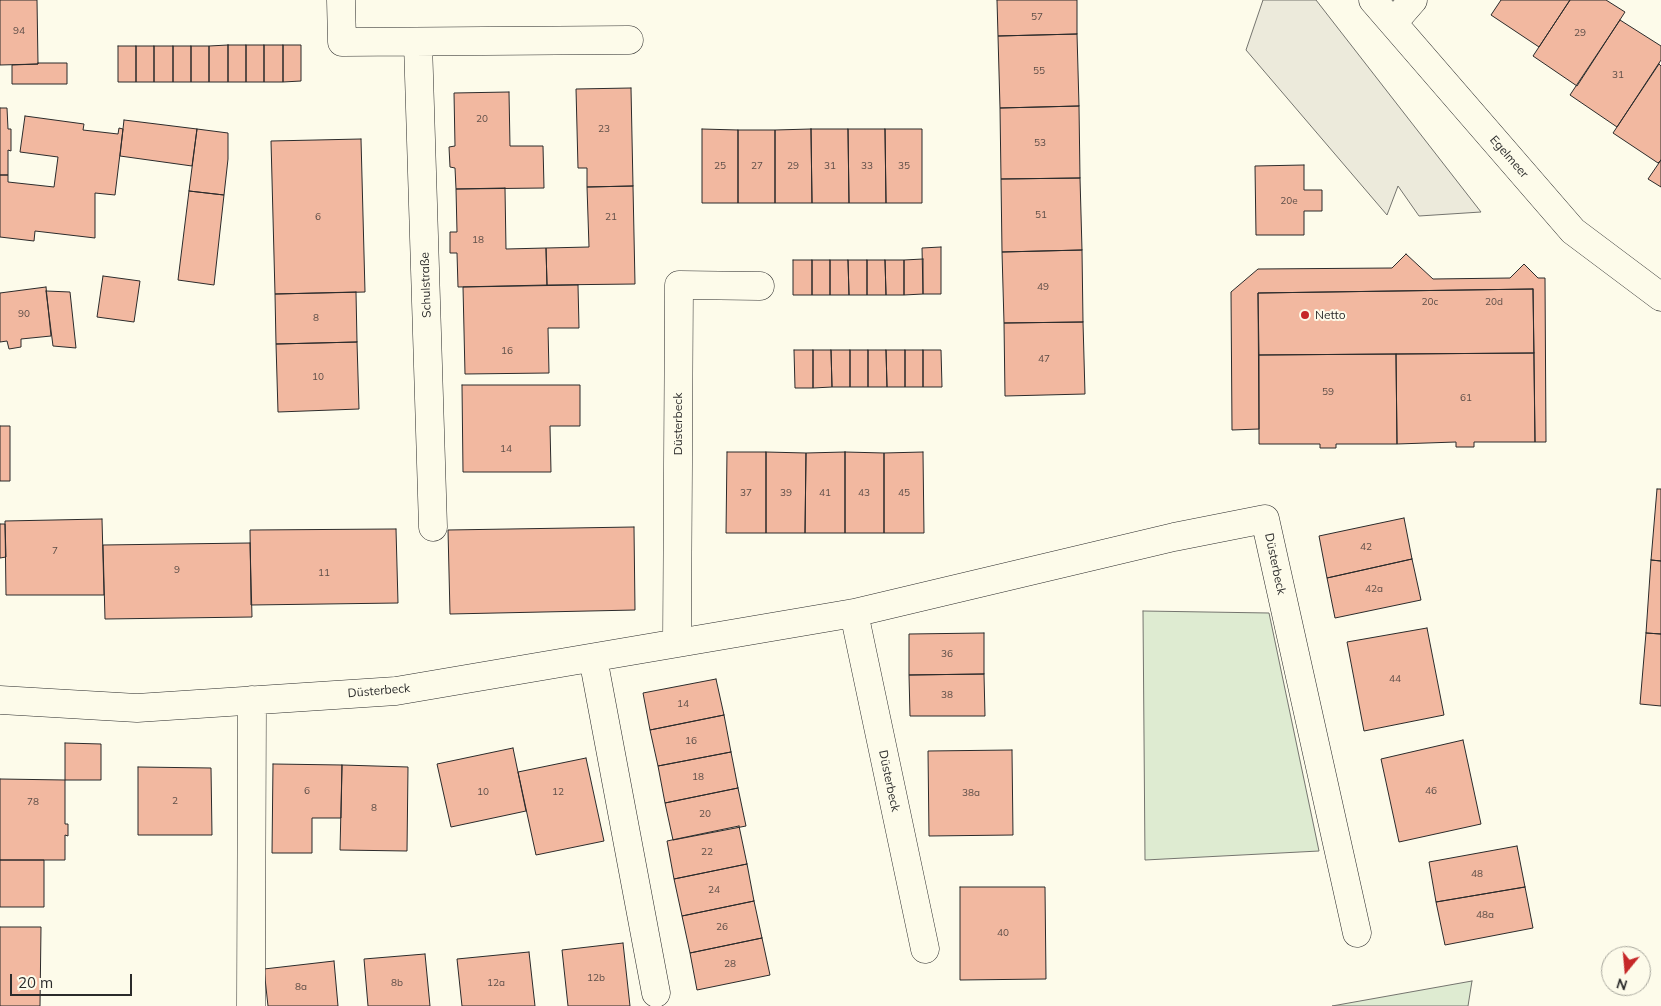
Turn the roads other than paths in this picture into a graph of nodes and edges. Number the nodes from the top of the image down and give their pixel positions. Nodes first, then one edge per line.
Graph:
1 (340, 0) edge
2 (1373, 0) edge
3 (1413, 0) edge
4 (1393, 23) junction
5 (629, 40) dead end
6 (418, 42) junction
7 (760, 286) dead end
8 (1661, 297) edge
9 (433, 526) dead end
10 (854, 613) junction
11 (677, 643) junction
12 (593, 658) junction
13 (0, 700) edge
14 (252, 700) junction
15 (1356, 933) dead end
16 (925, 949) dead end
17 (656, 993) dead end
18 (251, 1006) edge

1 - 6 street
2 - 4 street, Egelmeer
3 - 4 street
4 - 8 street, Egelmeer
5 - 6 street
6 - 9 street, Schulstraße
7 - 11 street, Düsterbeck
10 - 11 street, Düsterbeck
10 - 15 street, Düsterbeck
10 - 16 street, Düsterbeck
11 - 12 street, Düsterbeck
12 - 14 street, Düsterbeck
12 - 17 street
13 - 14 street, Düsterbeck
14 - 18 street

